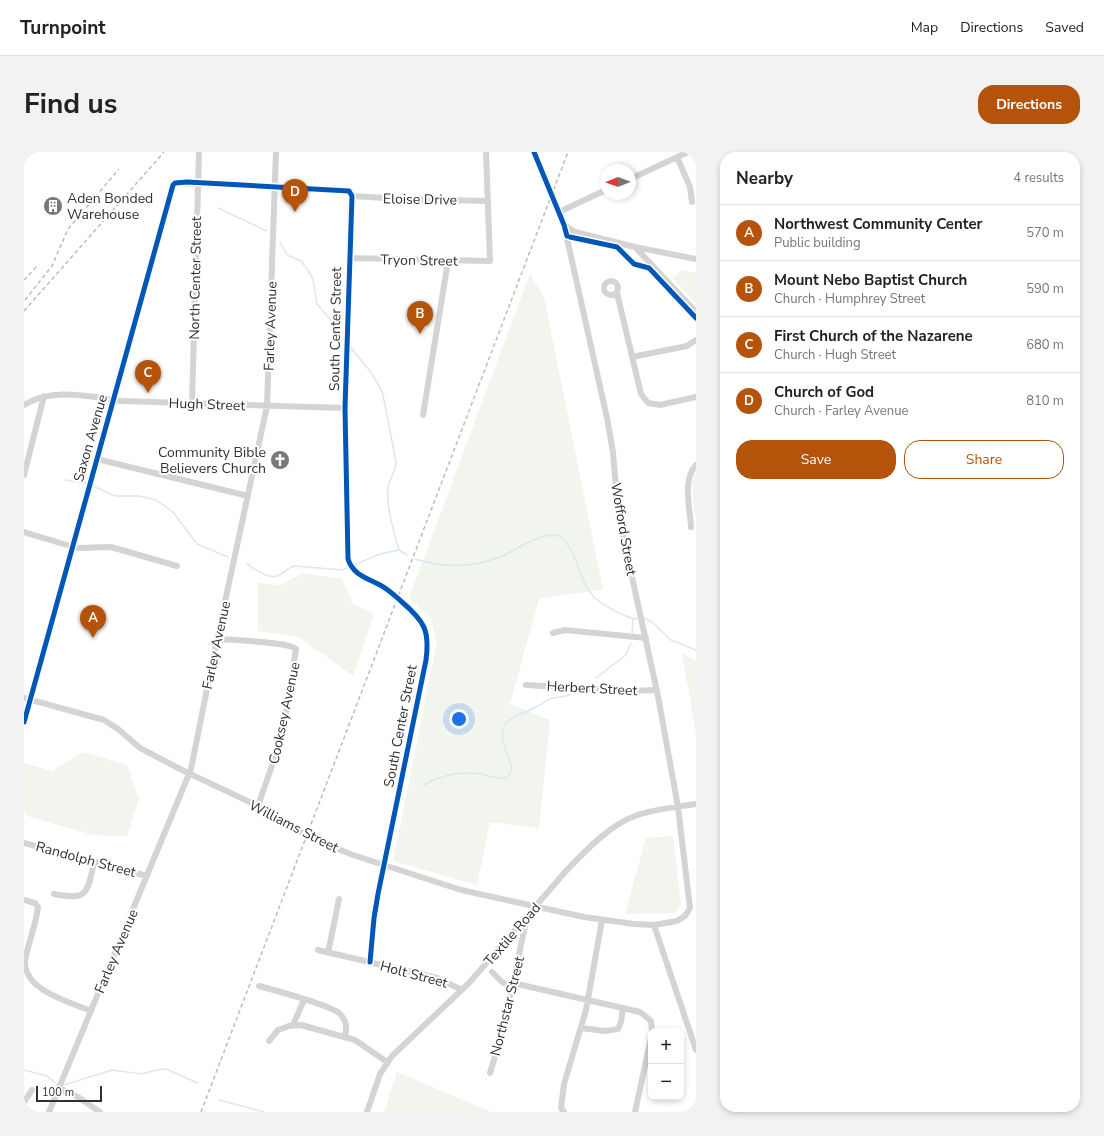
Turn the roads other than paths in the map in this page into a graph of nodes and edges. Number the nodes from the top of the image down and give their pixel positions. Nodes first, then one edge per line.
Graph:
1 (199, 152) edge
2 (276, 152) edge
3 (486, 152) edge
4 (534, 152) edge
5 (688, 152) edge
6 (677, 158) junction
7 (636, 176) edge
8 (198, 183) junction
9 (275, 187) junction
10 (600, 193) edge
11 (352, 196) junction
12 (488, 201) junction
13 (692, 202) dead end
14 (559, 212) junction
15 (564, 225) junction
16 (635, 247) junction
17 (349, 258) junction
18 (696, 259) edge
19 (448, 261) junction
20 (617, 292) dead end
21 (696, 312) edge
22 (696, 340) edge
23 (632, 357) junction
24 (44, 396) junction
25 (696, 397) edge
26 (113, 399) junction
27 (192, 404) junction
28 (24, 405) edge
29 (267, 406) junction
30 (345, 408) junction
31 (423, 415) dead end
32 (97, 459) junction
33 (696, 465) edge
34 (24, 475) edge
35 (248, 496) junction
36 (691, 527) dead end
37 (24, 532) edge
38 (73, 546) junction
39 (177, 566) dead end
40 (394, 595) dead end
41 (400, 601) dead end
42 (552, 633) dead end
43 (646, 638) junction
44 (217, 639) junction
45 (526, 685) dead end
46 (657, 690) junction
47 (27, 698) edge
48 (24, 722) edge
49 (190, 774) junction
50 (696, 804) edge
51 (258, 806) junction
52 (678, 807) junction
53 (24, 843) edge
54 (94, 863) junction
55 (385, 865) junction
56 (147, 876) junction
57 (54, 894) dead end
58 (339, 899) dead end
59 (24, 900) edge
60 (535, 907) junction
61 (688, 912) junction
62 (696, 913) edge
63 (527, 916) junction
64 (602, 920) junction
65 (654, 924) junction
66 (318, 950) dead end
67 (328, 953) junction
68 (370, 962) junction
69 (492, 972) dead end
70 (513, 985) junction
71 (259, 986) dead end
72 (462, 990) junction
73 (304, 1000) junction
74 (587, 1000) junction
75 (623, 1008) junction
76 (91, 1011) junction
77 (293, 1025) junction
78 (581, 1028) junction
79 (652, 1028) edge
80 (345, 1037) junction
81 (269, 1041) dead end
82 (696, 1050) edge
83 (648, 1052) edge
84 (387, 1062) junction
85 (490, 1073) dead end
86 (59, 1088) junction
87 (32, 1090) dead end
88 (24, 1102) edge
89 (49, 1112) edge
90 (100, 1112) edge
91 (367, 1112) edge
92 (564, 1112) edge
93 (635, 1112) edge

1 - 8 street, North Center Street
2 - 9 street, Farley Avenue
3 - 12 street
4 - 14 street, Wofford Street, bridge
5 - 6 street
6 - 7 street
6 - 13 street
8 - 9 street
8 - 26 street, Saxon Avenue
8 - 27 street, North Center Street
9 - 11 street
9 - 29 street, Farley Avenue
10 - 14 street
11 - 12 street, Eloise Drive
11 - 17 street, South Center Street
12 - 19 street, Tryon Street
14 - 15 street, Wofford Street
15 - 16 street
15 - 43 street, Wofford Street
16 - 18 street
16 - 21 street
17 - 19 street, Tryon Street
17 - 30 street, South Center Street
19 - 31 street
20 - 23 street
22 - 23 street
23 - 25 street
24 - 26 street, Hugh Street
24 - 28 street, Hugh Street
24 - 34 street
26 - 27 street, Hugh Street
26 - 32 street, Saxon Avenue
27 - 29 street, Hugh Street
29 - 30 street, Hugh Street
29 - 35 street, Farley Avenue
30 - 40 street, South Center Street
32 - 35 street
32 - 38 street, Saxon Avenue
33 - 36 street
35 - 44 street, Farley Avenue
37 - 38 street
38 - 39 street
38 - 47 street, Saxon Avenue
41 - 55 street, South Center Street
42 - 43 street
43 - 46 street, Wofford Street
44 - 49 street, Farley Avenue
44 - 51 street, Cooksey Avenue
45 - 46 street, Herbert Street
46 - 52 street, Wofford Street
47 - 48 street, Saxon Avenue
47 - 49 street, Williams Street
49 - 51 street, Williams Street
49 - 56 street, Farley Avenue
50 - 52 street, Textile Road
51 - 55 street, Williams Street, bridge
52 - 60 street, Textile Road
52 - 61 street, Wofford Street
53 - 54 street, Randolph Street
54 - 56 street, Randolph Street
54 - 57 street
55 - 60 street, Williams Street
55 - 68 street, South Center Street
56 - 76 street, Farley Avenue
58 - 67 street
59 - 76 street
60 - 63 street, Textile Road
60 - 64 street, Williams Street
61 - 62 street
61 - 65 street, Williams Street
63 - 70 street, Northstar Street
63 - 72 street, Textile Road
64 - 65 street, Williams Street
64 - 74 street
65 - 82 street
66 - 67 street, Holt Street
67 - 68 street, Holt Street
68 - 72 street, Holt Street
69 - 70 street
70 - 74 street
70 - 85 street, Northstar Street
71 - 73 street
72 - 84 street, Textile Road
73 - 77 street
73 - 80 street
74 - 75 street
74 - 78 street
75 - 78 street
75 - 79 street
76 - 86 street, Farley Avenue
77 - 80 street
77 - 81 street
78 - 92 street
80 - 84 street
83 - 93 street
84 - 91 street, Textile Road
86 - 89 street, Farley Avenue
86 - 90 street
87 - 88 street

